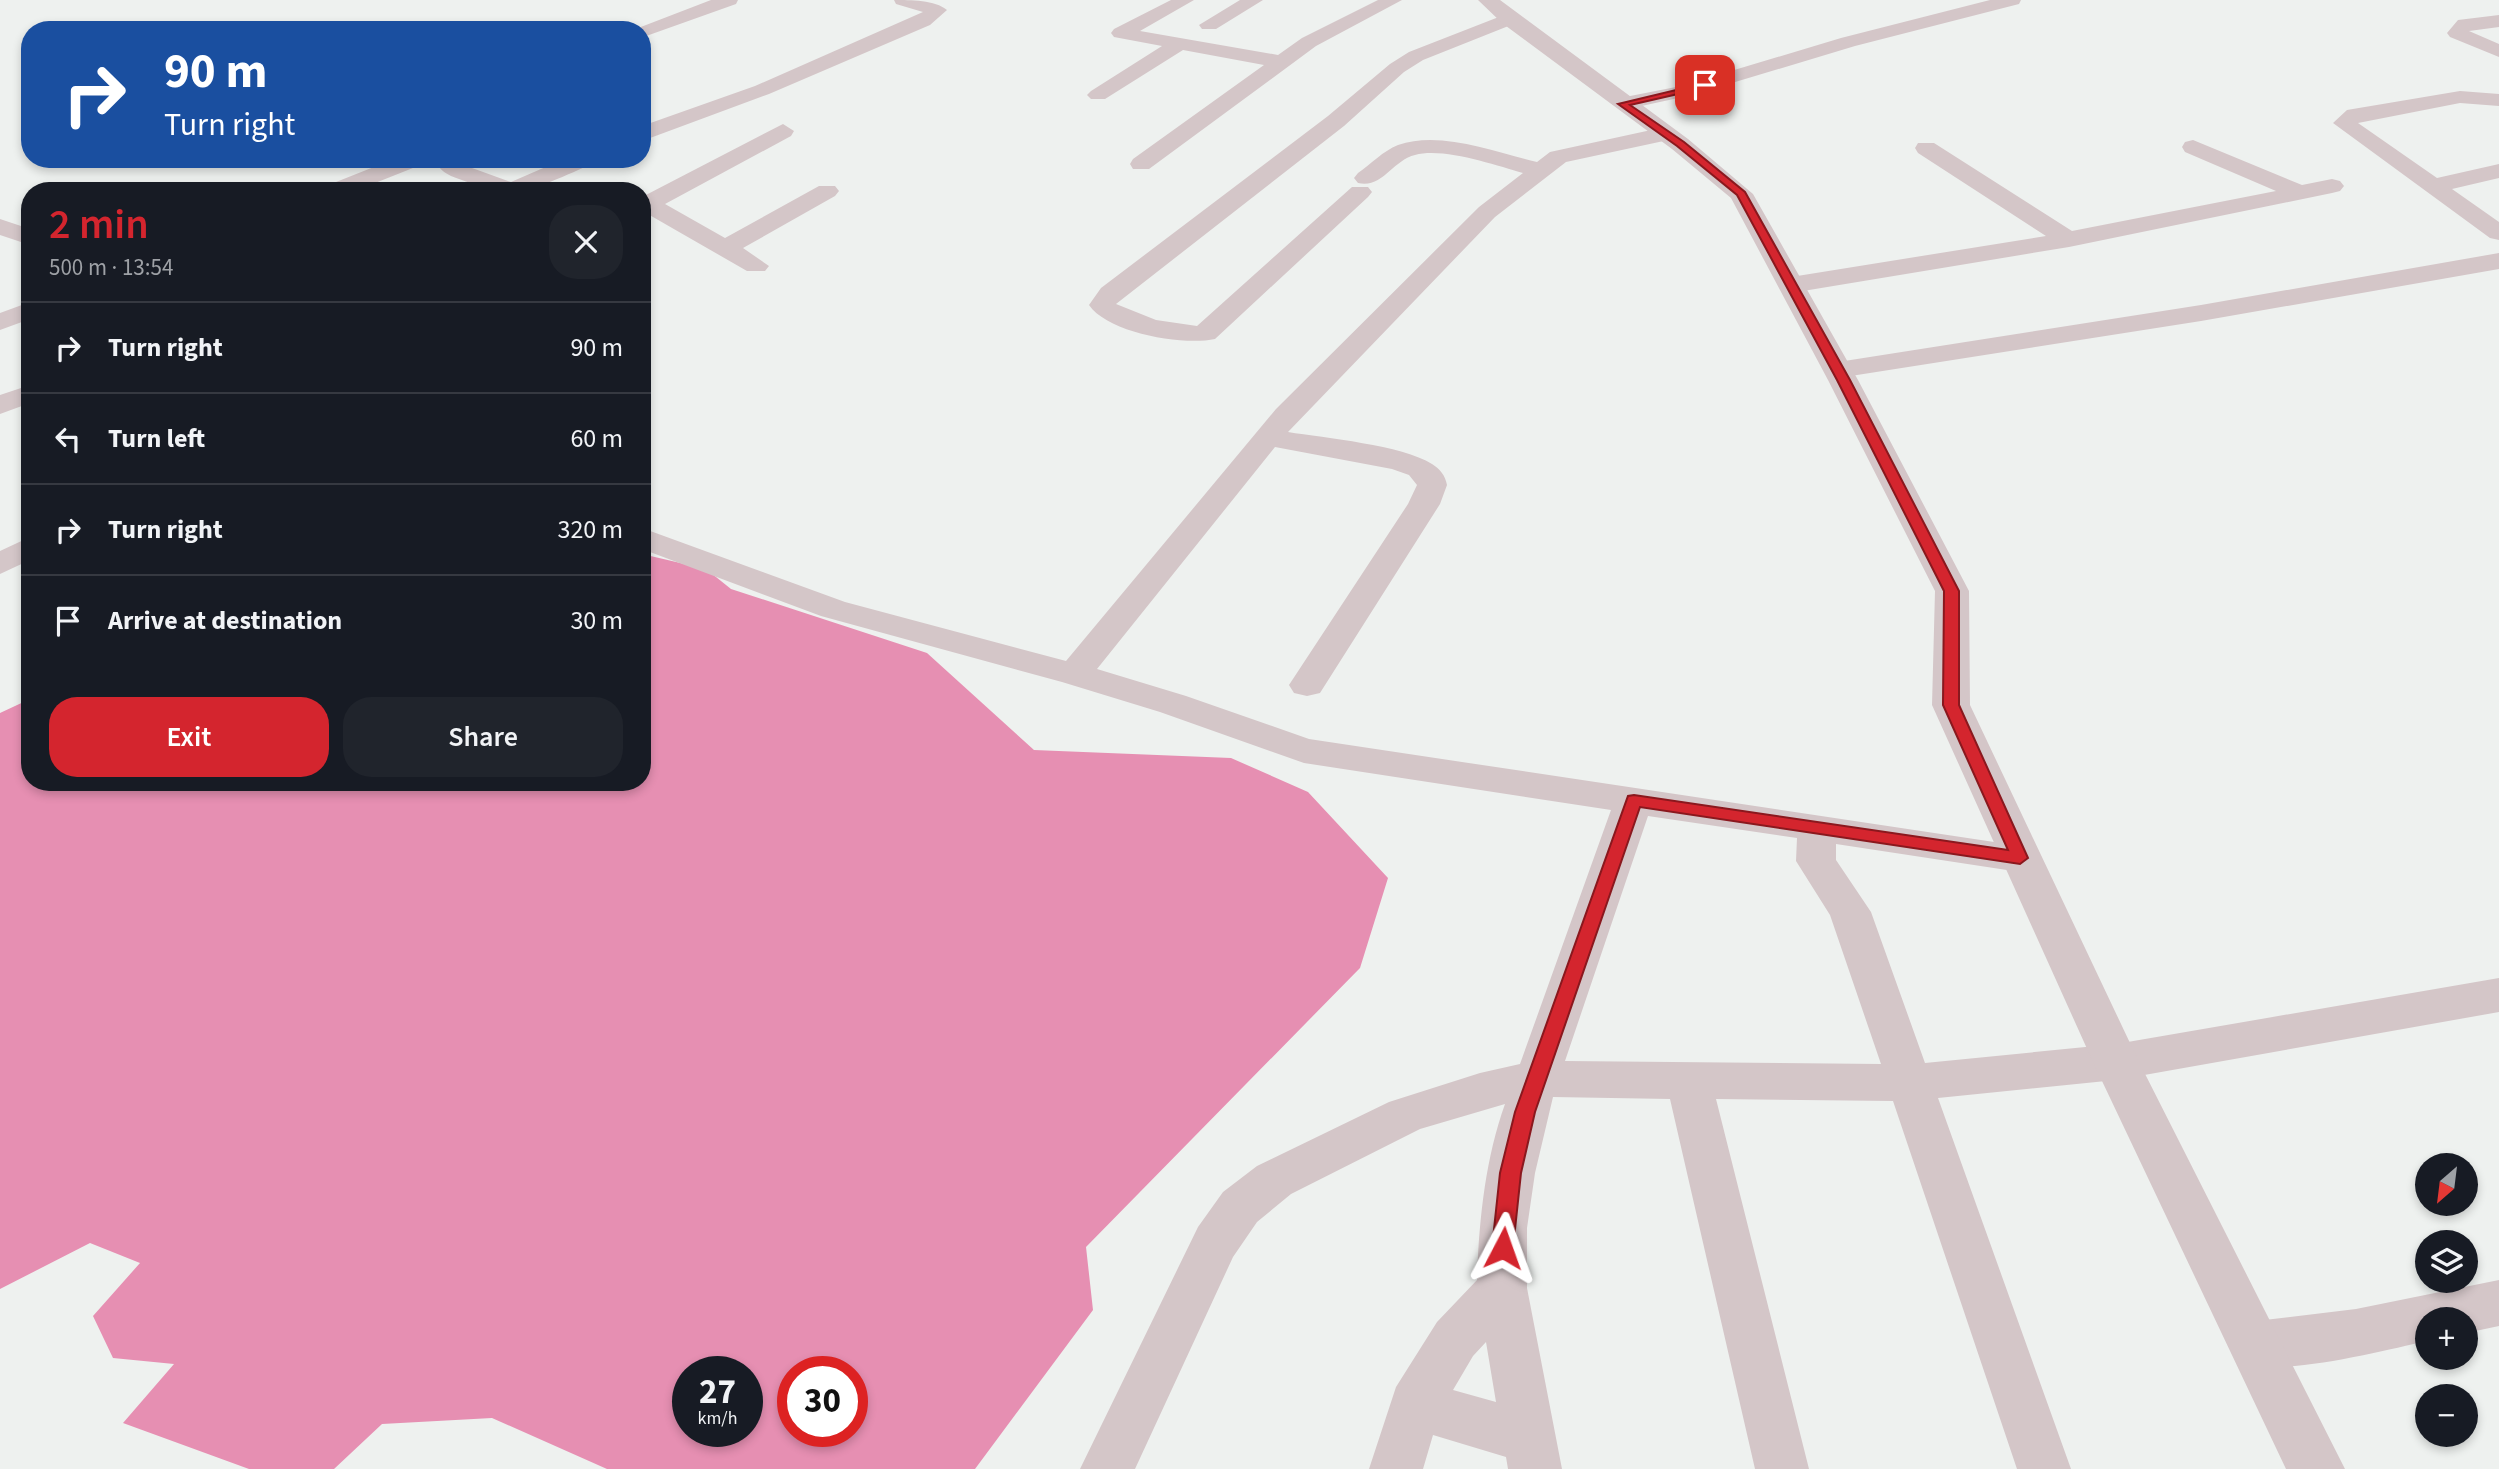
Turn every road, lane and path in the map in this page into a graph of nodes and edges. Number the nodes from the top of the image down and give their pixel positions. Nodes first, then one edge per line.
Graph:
1 (729, 0) edge
2 (903, 0) edge
3 (1185, 0) edge
4 (1254, 0) edge
5 (1393, 0) edge
6 (1999, 1) edge
7 (1499, 10) edge
8 (1158, 13) junction
9 (2499, 21) edge
10 (1209, 25) junction
11 (651, 28) edge
12 (1236, 31) dead end
13 (1276, 40) dead end
14 (1178, 45) junction
15 (1303, 46) junction
16 (2499, 51) edge
17 (1281, 62) junction
18 (1098, 95) dead end
19 (2499, 100) edge
20 (1623, 104) junction
21 (651, 130) edge
22 (783, 131) dead end
23 (1665, 134) junction
24 (2193, 147) dead end
25 (1926, 148) dead end
26 (1140, 164) dead end
27 (392, 168) edge
28 (452, 168) edge
29 (563, 168) edge
30 (1540, 170) junction
31 (2499, 172) edge
32 (357, 182) edge
33 (488, 182) edge
34 (529, 182) edge
35 (2332, 186) dead end
36 (2432, 186) junction
37 (827, 191) dead end
38 (2300, 193) junction
39 (651, 203) edge
40 (651, 209) edge
41 (0, 226) edge
42 (2499, 233) edge
43 (21, 235) edge
44 (2069, 240) junction
45 (21, 243) edge
46 (726, 248) junction
47 (0, 252) edge
48 (2499, 261) edge
49 (756, 265) dead end
50 (1791, 285) junction
51 (21, 314) edge
52 (0, 322) edge
53 (1838, 370) junction
54 (21, 397) edge
55 (0, 405) edge
56 (1269, 437) junction
57 (651, 541) edge
58 (21, 552) edge
59 (0, 564) edge
60 (1074, 674) junction
61 (1307, 685) dead end
62 (1634, 800) junction
63 (1817, 828) junction
64 (2020, 858) junction
65 (2499, 995) edge
66 (2116, 1062) junction
67 (1537, 1079) junction
68 (1689, 1081) junction
69 (1910, 1083) junction
70 (1502, 1288) junction
71 (2499, 1303) edge
72 (2256, 1345) junction
73 (1415, 1405) junction
74 (1533, 1454) edge
75 (1107, 1469) edge
76 (1396, 1469) edge
77 (1782, 1469) edge
78 (2044, 1469) edge
79 (2316, 1469) edge

1 - 11 street
2 - 21 street
3 - 8 street
4 - 10 street
5 - 15 street
6 - 20 street
7 - 20 street
7 - 30 street
8 - 10 street
8 - 14 street
9 - 16 street
10 - 12 street
13 - 15 street
14 - 17 street
14 - 18 street
15 - 17 street
17 - 26 street
19 - 36 street
20 - 23 street
22 - 39 street
23 - 30 street
23 - 50 street
24 - 38 street
25 - 44 street
27 - 32 street
28 - 33 street
29 - 34 street
30 - 56 street
31 - 36 street
35 - 38 street
36 - 42 street
37 - 46 street
38 - 44 street
40 - 46 street
41 - 43 street
44 - 50 street
45 - 47 street
46 - 49 street
48 - 53 street
50 - 53 street
51 - 52 street
53 - 64 street
54 - 55 street
56 - 60 street
56 - 61 street
57 - 60 street
58 - 59 street
60 - 62 street
62 - 63 street
62 - 67 street
63 - 64 street
63 - 69 street
64 - 66 street
65 - 66 street
66 - 69 street
66 - 72 street
67 - 68 street
67 - 70 street
67 - 75 street
68 - 69 street
68 - 77 street
69 - 78 street
70 - 73 street
70 - 74 street
71 - 72 street
72 - 79 street
73 - 74 street
73 - 76 street

